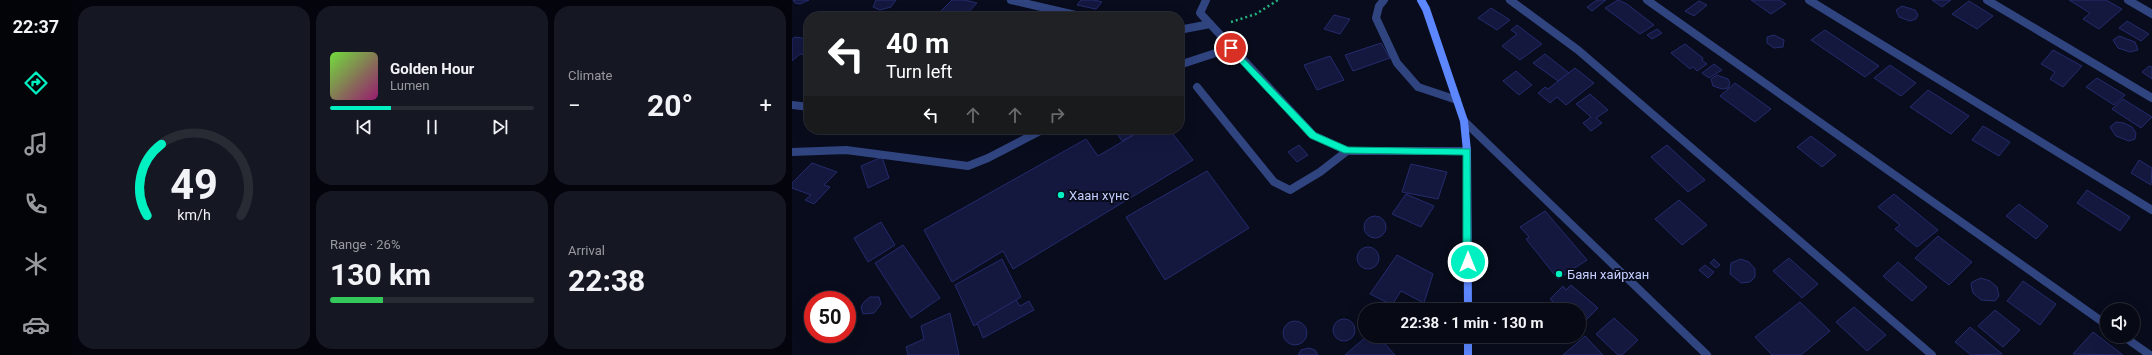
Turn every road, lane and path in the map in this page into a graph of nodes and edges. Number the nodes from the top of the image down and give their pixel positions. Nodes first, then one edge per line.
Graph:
1 (1011, 0) edge
2 (1206, 0) edge
3 (1278, 0) edge
4 (1384, 0) edge
5 (1421, 0) edge
6 (1510, 0) edge
7 (1647, 0) edge
8 (1809, 0) edge
9 (1987, 0) edge
10 (2128, 0) edge
11 (1063, 12) edge
12 (2152, 14) edge
13 (1210, 24) junction
14 (1184, 29) edge
15 (1231, 48) junction
16 (1184, 63) edge
17 (1197, 87) dead end
18 (2152, 98) edge
19 (1457, 100) junction
20 (792, 105) edge
21 (804, 106) edge
22 (1464, 121) junction
23 (1034, 134) edge
24 (1347, 151) junction
25 (1467, 151) junction
26 (792, 152) edge
27 (2152, 210) edge
28 (1468, 303) edge
29 (2100, 319) edge
30 (1468, 343) edge
31 (2133, 343) edge
32 (1468, 355) edge
33 (1707, 355) edge
34 (1932, 355) edge
35 (2150, 355) edge

1 - 11 street
2 - 13 street
3 - 13 path
4 - 19 street
5 - 19 main road
6 - 34 street
7 - 29 street
8 - 27 street
9 - 18 street
10 - 12 street
13 - 14 street
13 - 15 street
15 - 16 street
15 - 24 street
17 - 24 street
19 - 22 main road
20 - 21 street
22 - 25 main road
22 - 33 street
23 - 26 street
24 - 25 street
25 - 28 main road
30 - 32 main road
31 - 35 street

